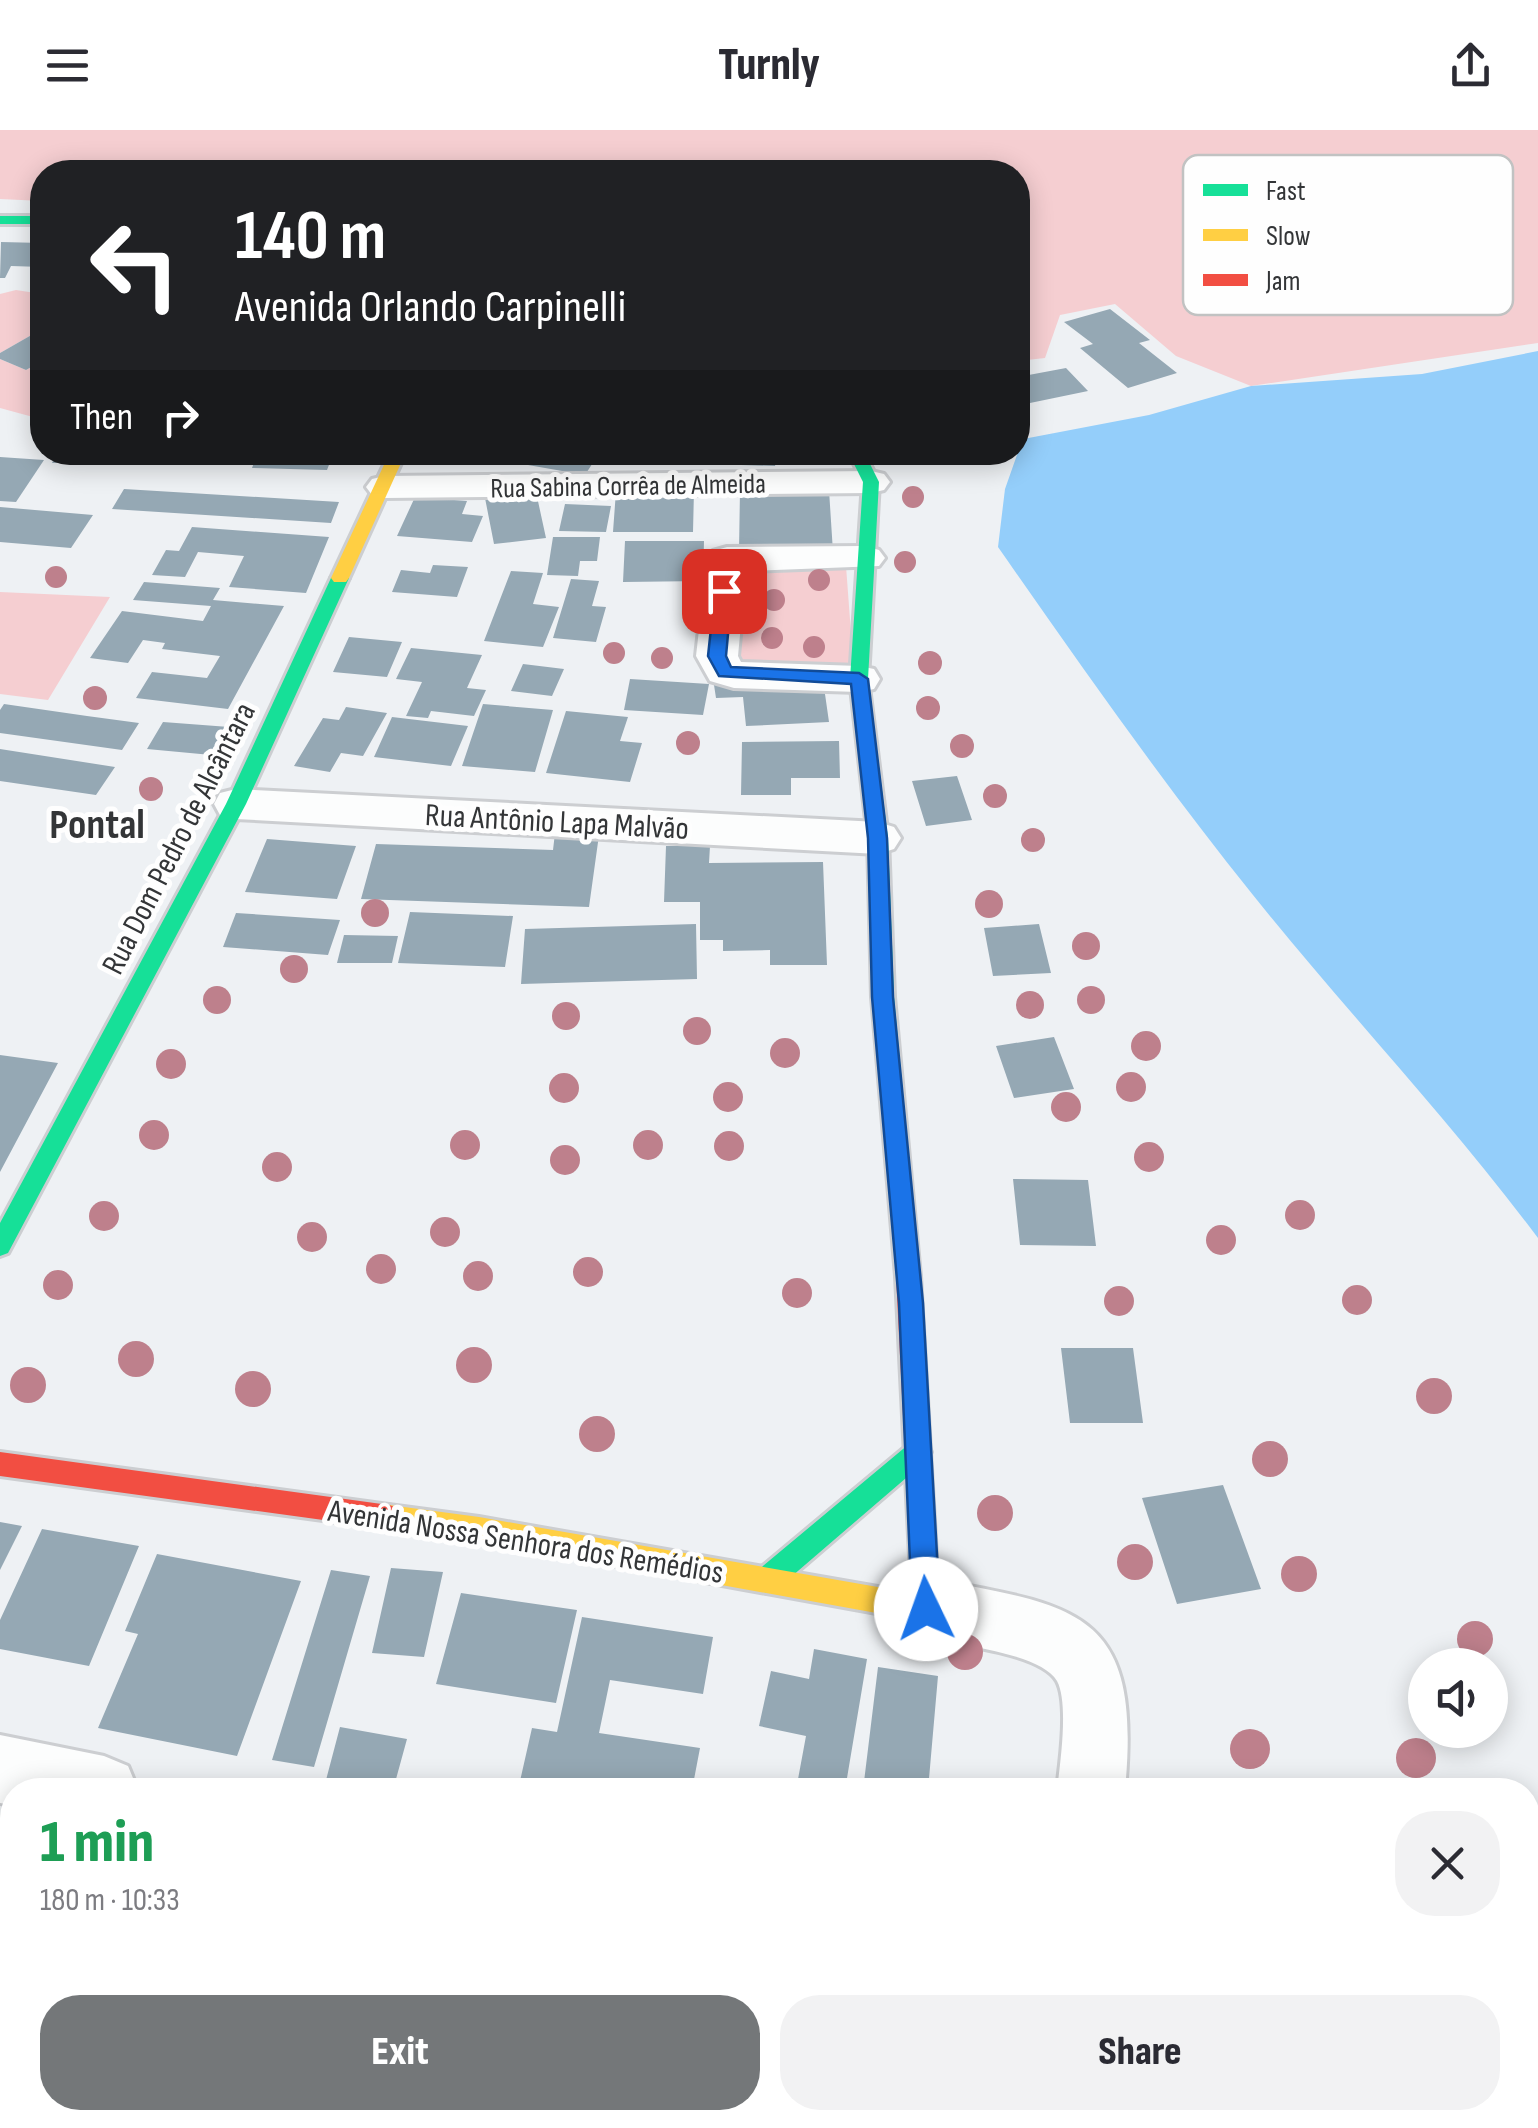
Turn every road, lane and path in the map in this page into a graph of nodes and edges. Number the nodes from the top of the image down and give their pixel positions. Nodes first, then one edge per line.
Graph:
1 (0, 220) edge
2 (30, 220) edge
3 (864, 467) edge
4 (392, 470) edge
5 (724, 484) junction
6 (726, 558) junction
7 (865, 558) junction
8 (859, 679) junction
9 (236, 804) junction
10 (878, 838) junction
11 (0, 1246) edge
12 (918, 1452) junction
13 (0, 1464) edge
14 (767, 1580) junction
15 (926, 1609) junction
16 (0, 1769) edge
17 (45, 1778) edge
18 (1092, 1778) edge

1 - 2 street
3 - 5 street, Rua Sabina Corrêa de Almeida
3 - 7 street
4 - 5 street, Rua Sabina Corrêa de Almeida
4 - 9 street, Rua Dom Pedro de Alcântara
5 - 6 street
6 - 7 street
6 - 8 street
7 - 8 street
8 - 10 street
9 - 10 street, Rua Antônio Lapa Malvão
9 - 11 street, Rua Dom Pedro de Alcântara
10 - 12 street
12 - 14 street
12 - 15 street
13 - 14 street, Avenida Nossa Senhora dos Remédios
14 - 15 street, Avenida Nossa Senhora dos Remédios
15 - 18 street, Avenida Nossa Senhora dos Remédios
16 - 17 street

